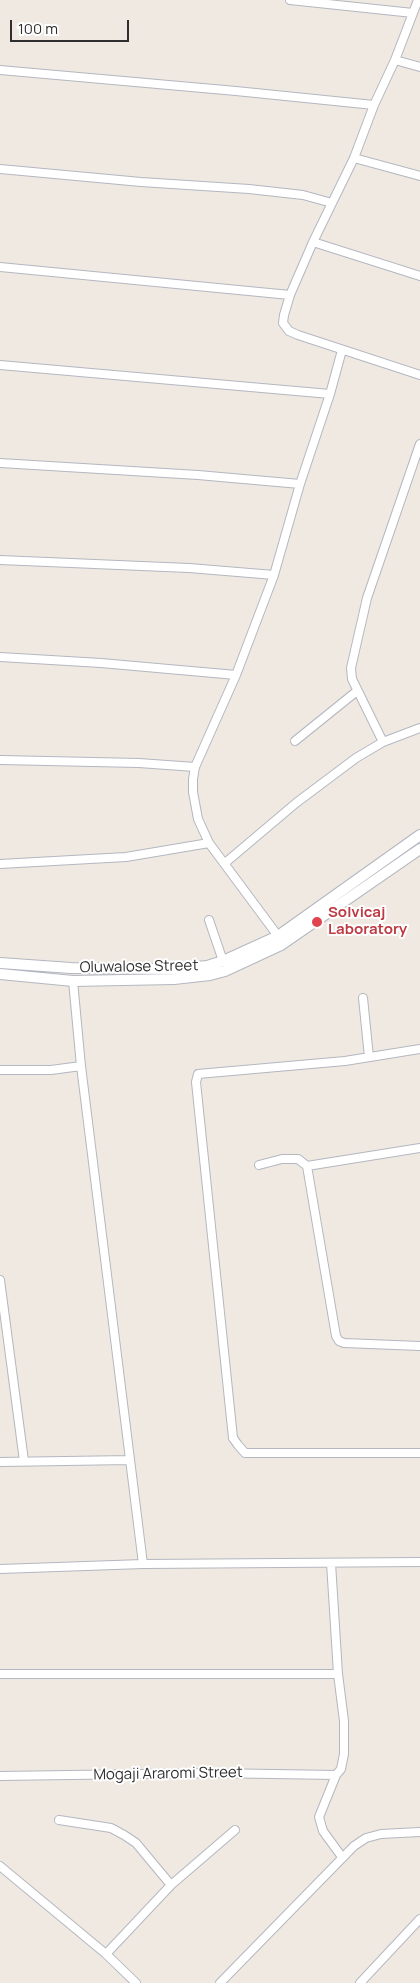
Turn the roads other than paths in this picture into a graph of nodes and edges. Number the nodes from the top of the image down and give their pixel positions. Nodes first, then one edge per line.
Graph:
1 (290, 0) edge
2 (418, 0) edge
3 (413, 14) junction
4 (395, 60) junction
5 (420, 67) edge
6 (0, 70) edge
7 (374, 105) junction
8 (354, 158) junction
9 (0, 169) edge
10 (420, 176) edge
11 (332, 203) junction
12 (313, 242) junction
13 (0, 267) edge
14 (420, 276) edge
15 (290, 295) junction
16 (342, 350) junction
17 (0, 365) edge
18 (420, 375) edge
19 (330, 394) junction
20 (420, 444) edge
21 (0, 463) edge
22 (300, 484) junction
23 (0, 560) edge
24 (274, 575) junction
25 (0, 657) edge
26 (236, 675) junction
27 (357, 691) junction
28 (420, 728) edge
29 (295, 741) dead end
30 (383, 742) junction
31 (1, 760) edge
32 (195, 767) junction
33 (420, 835) edge
34 (209, 843) junction
35 (420, 848) edge
36 (225, 863) junction
37 (0, 864) edge
38 (209, 920) dead end
39 (278, 936) junction
40 (223, 961) junction
41 (0, 963) edge
42 (0, 974) edge
43 (73, 980) junction
44 (363, 998) dead end
45 (420, 1049) edge
46 (369, 1057) junction
47 (81, 1066) junction
48 (0, 1070) edge
49 (420, 1148) edge
50 (259, 1165) dead end
51 (307, 1166) junction
52 (0, 1280) edge
53 (420, 1346) edge
54 (420, 1452) edge
55 (130, 1460) junction
56 (24, 1461) junction
57 (0, 1462) edge
58 (420, 1562) edge
59 (331, 1563) junction
60 (143, 1564) junction
61 (0, 1569) edge
62 (0, 1674) edge
63 (338, 1674) junction
64 (336, 1775) junction
65 (0, 1776) edge
66 (59, 1820) dead end
67 (235, 1830) dead end
68 (420, 1832) edge
69 (342, 1857) junction
70 (0, 1866) edge
71 (171, 1885) junction
72 (420, 1919) edge
73 (106, 1954) junction
74 (136, 1983) edge
75 (220, 1983) edge
76 (360, 1983) edge

1 - 3 street
2 - 3 street
3 - 4 street
4 - 5 street
4 - 7 street
6 - 7 street
7 - 8 street
8 - 10 street
8 - 11 street
9 - 11 street
11 - 12 street
12 - 14 street
12 - 15 street
13 - 15 street
15 - 16 street
16 - 18 street
16 - 19 street
17 - 19 street
19 - 22 street
20 - 27 street
21 - 22 street
22 - 24 street
23 - 24 street
24 - 26 street
25 - 26 street
26 - 32 street
27 - 29 street
27 - 30 street
28 - 30 street
30 - 36 street
31 - 32 street
32 - 34 street
33 - 39 street, Oluwalose Street
34 - 36 street
34 - 37 street
35 - 43 street, Oluwalose Street
36 - 39 street
38 - 40 street
39 - 40 street, Oluwalose Street
40 - 41 street, Oluwalose Street
42 - 43 street, Oluwalose Street
43 - 47 street
44 - 46 street
45 - 46 street
46 - 54 street
47 - 48 street
47 - 55 street
49 - 51 street
50 - 51 street
51 - 53 street
52 - 56 street
55 - 56 street
55 - 60 street
56 - 57 street
58 - 59 street
59 - 60 street
59 - 63 street
60 - 61 street
62 - 63 street
63 - 64 street
64 - 65 street, Mogaji Araromi Street
64 - 69 street
66 - 71 street
67 - 71 street
68 - 69 street
69 - 75 street
70 - 73 street
71 - 73 street
72 - 76 street
73 - 74 street

